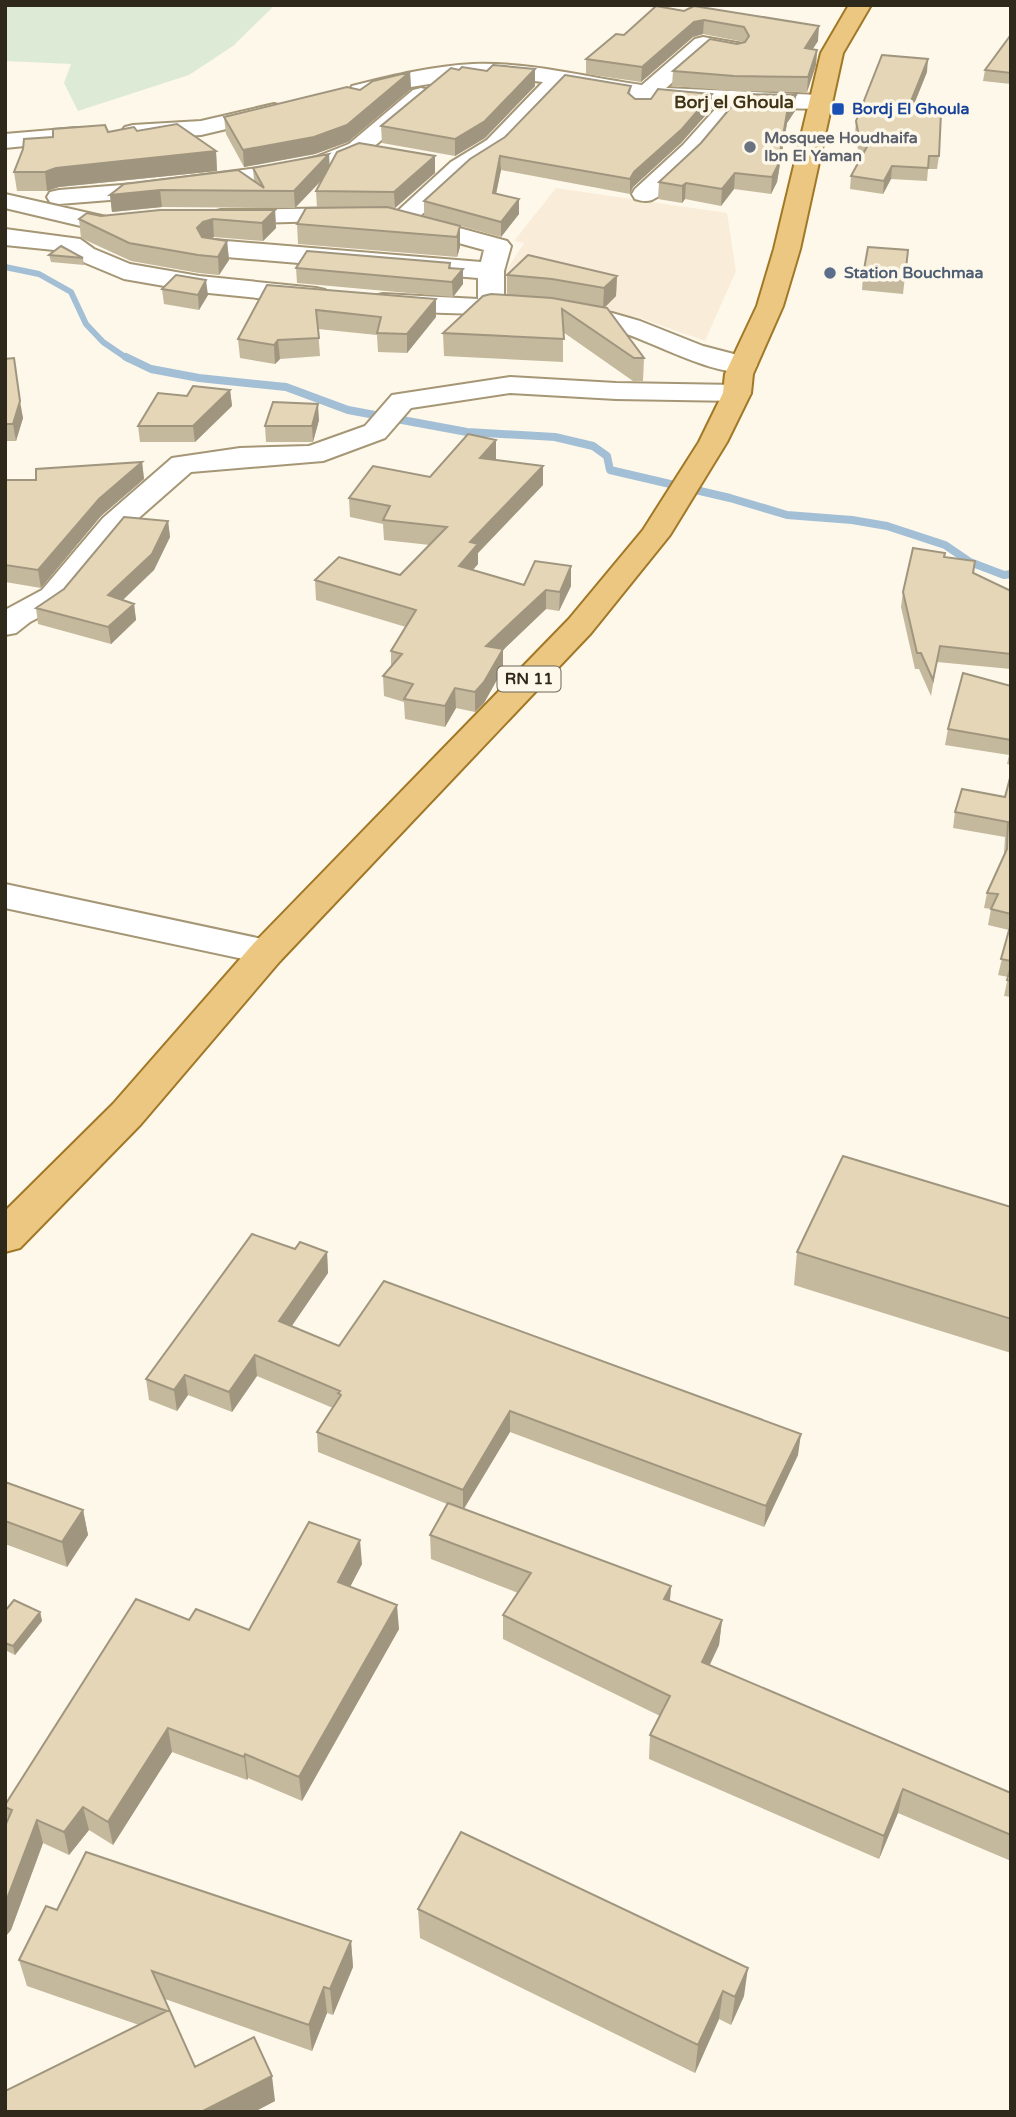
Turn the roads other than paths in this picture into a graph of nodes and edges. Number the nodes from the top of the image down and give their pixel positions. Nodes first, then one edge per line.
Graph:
1 (860, 5) edge
2 (735, 49) edge
3 (445, 74) junction
4 (559, 79) junction
5 (647, 93) junction
6 (335, 96) edge
7 (733, 101) junction
8 (819, 102) junction
9 (298, 105) edge
10 (638, 116) edge
11 (5, 141) edge
12 (358, 149) junction
13 (383, 153) edge
14 (434, 163) edge
15 (460, 167) junction
16 (644, 194) dead end
17 (59, 197) dead end
18 (5, 201) edge
19 (201, 217) edge
20 (402, 219) junction
21 (130, 222) edge
22 (5, 237) edge
23 (491, 271) junction
24 (218, 286) junction
25 (491, 306) junction
26 (740, 379) junction
27 (20, 606) edge
28 (5, 626) edge
29 (5, 896) edge
30 (267, 952) junction
31 (5, 1237) edge

1 - 8 main road, RN 11
2 - 5 street
3 - 4 street
3 - 6 street
3 - 12 street
4 - 5 street
4 - 15 street
5 - 7 street
5 - 10 street
7 - 8 street
7 - 16 street
8 - 26 main road, RN 11
9 - 11 street
12 - 13 street
12 - 17 street
14 - 15 street
15 - 20 street
18 - 21 street
19 - 20 street
20 - 23 street
22 - 24 street
23 - 24 street
23 - 25 street
24 - 25 street
25 - 26 street
26 - 27 street
26 - 30 main road, RN 11
27 - 28 street
29 - 30 street
30 - 31 main road, RN 11

